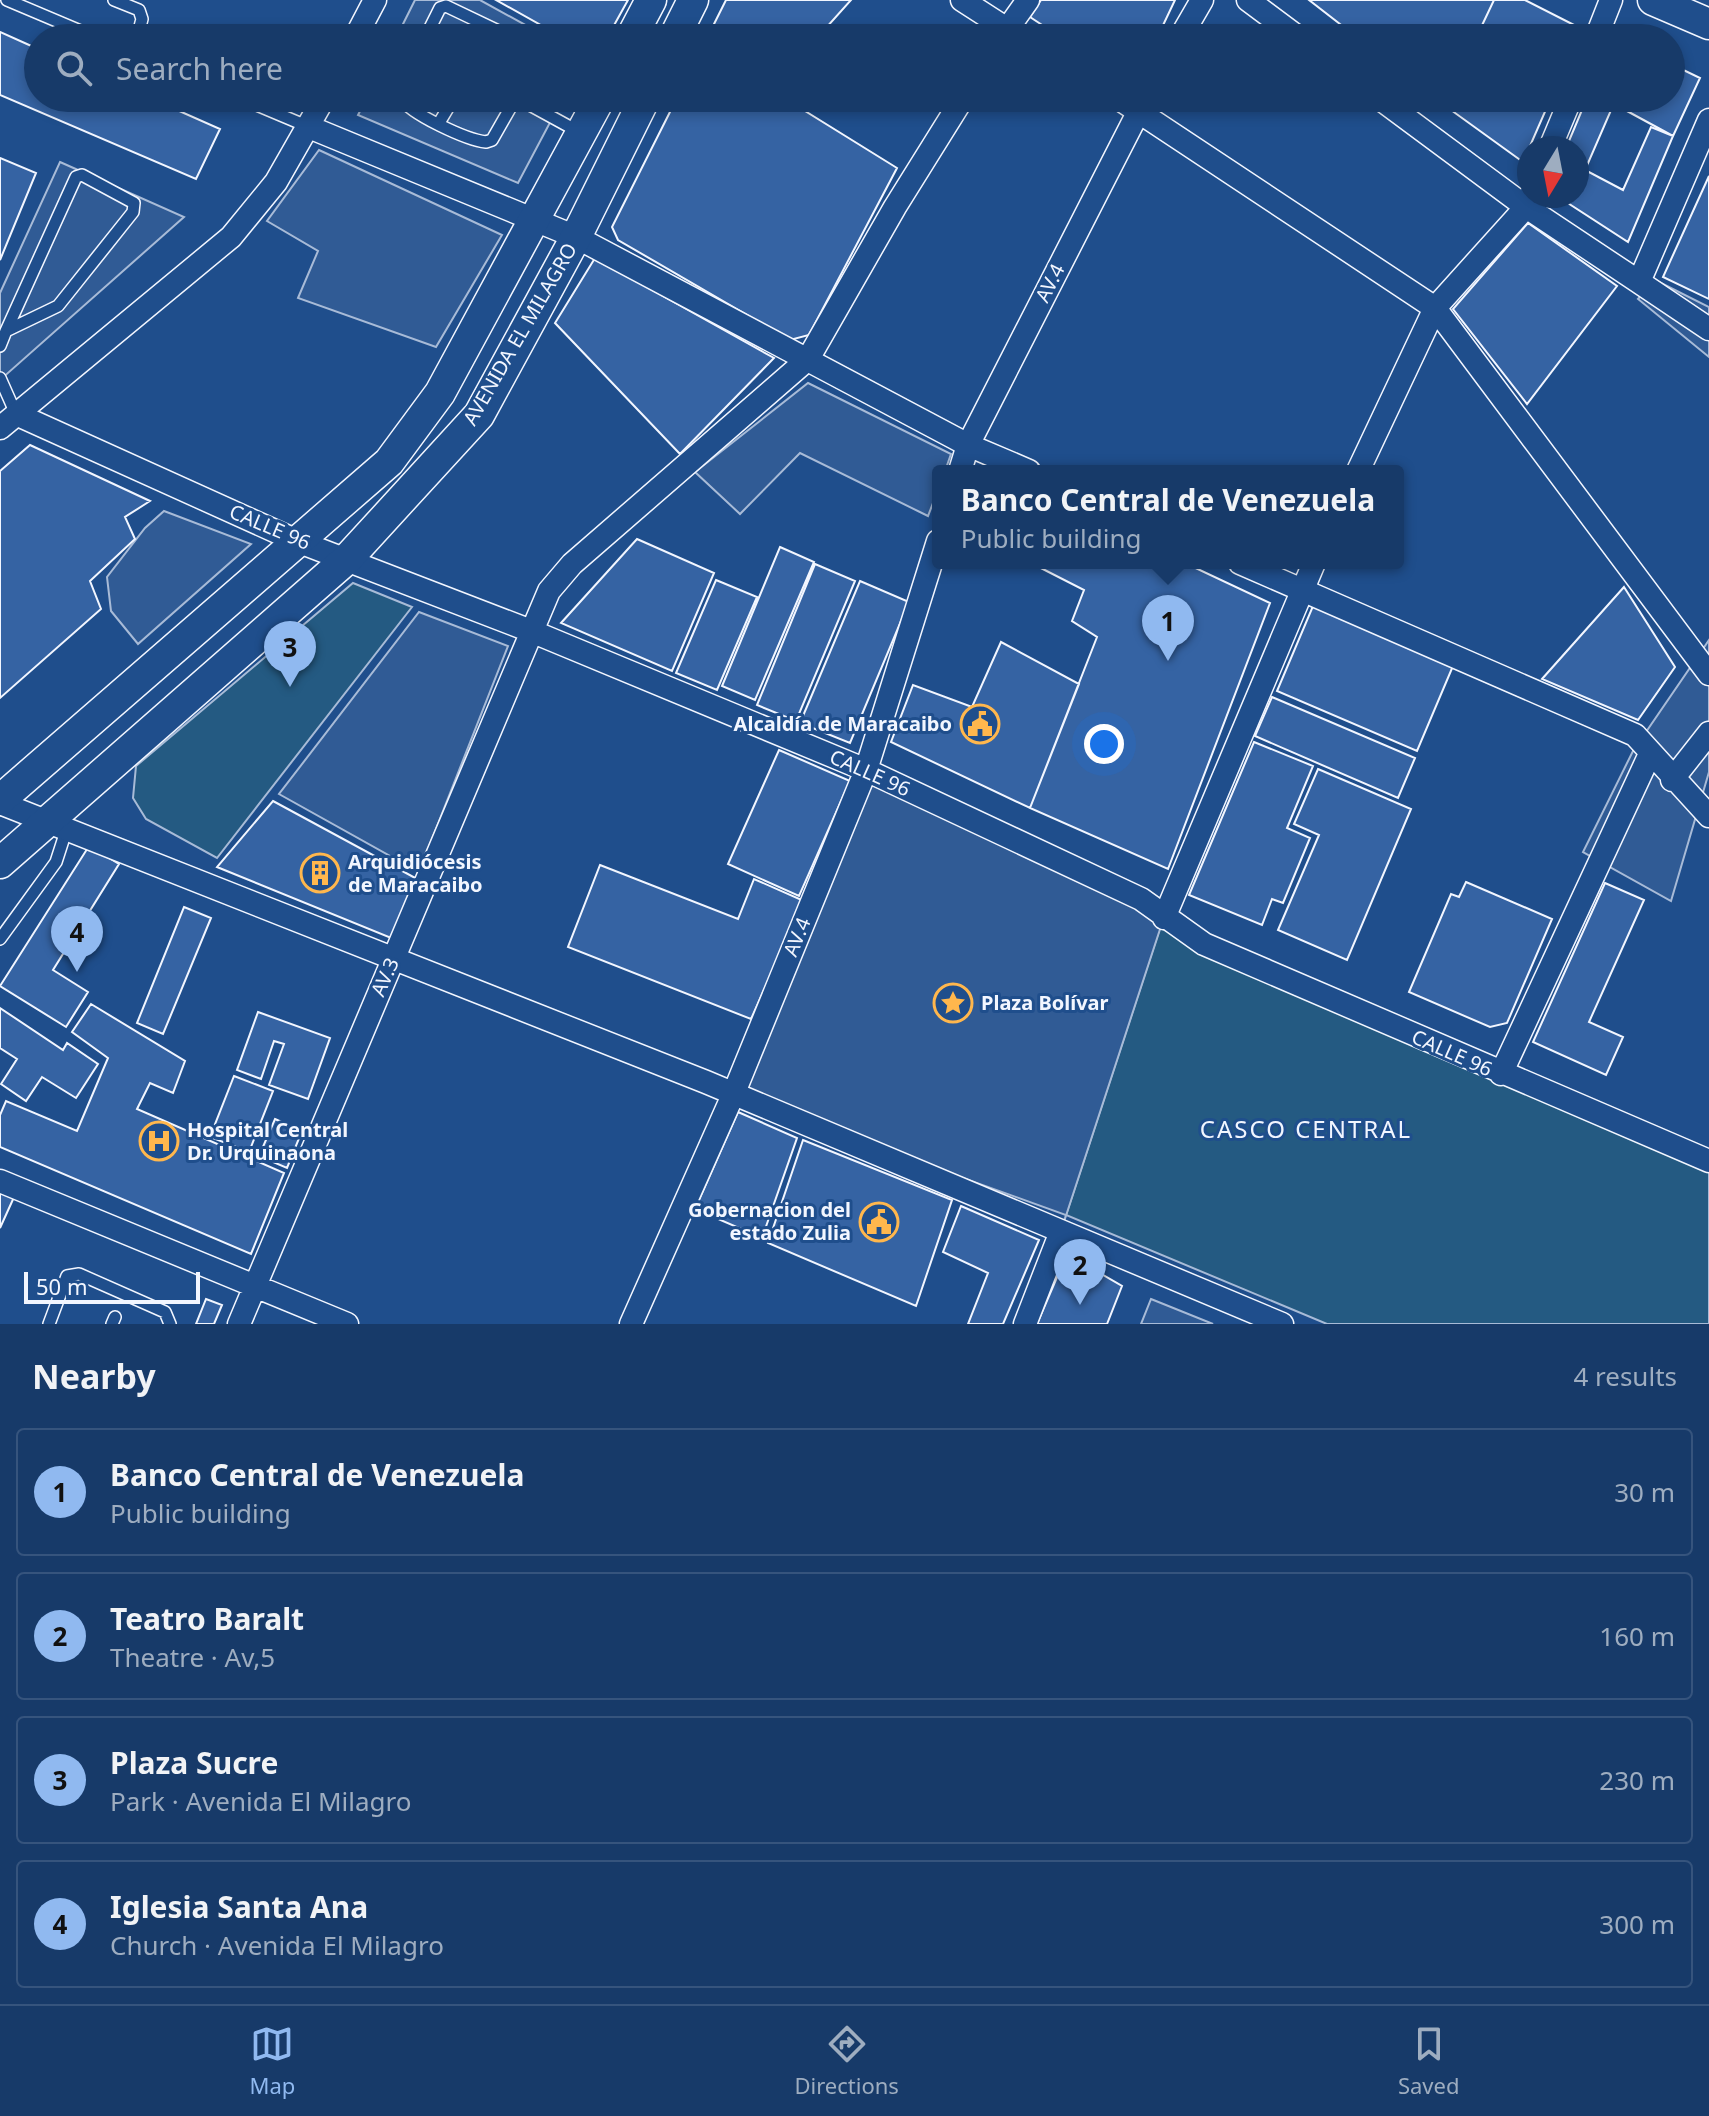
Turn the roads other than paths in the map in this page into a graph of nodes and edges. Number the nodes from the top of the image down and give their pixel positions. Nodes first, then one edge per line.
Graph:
1 (7, 0) edge
2 (114, 0) edge
3 (375, 0) edge
4 (651, 0) edge
5 (693, 0) edge
6 (962, 0) edge
7 (1028, 0) edge
8 (1202, 0) edge
9 (1248, 0) edge
10 (1611, 0) edge
11 (1653, 0) edge
12 (64, 24) edge
13 (141, 24) edge
14 (362, 24) edge
15 (432, 24) edge
16 (476, 24) edge
17 (638, 24) edge
18 (681, 24) edge
19 (994, 24) edge
20 (1015, 24) edge
21 (1188, 24) edge
22 (1280, 24) edge
23 (1602, 24) edge
24 (1709, 24) edge
25 (273, 112) edge
26 (317, 112) edge
27 (418, 112) edge
28 (446, 112) edge
29 (508, 112) edge
30 (542, 112) edge
31 (593, 112) edge
32 (638, 112) edge
33 (954, 112) edge
34 (1138, 112) edge
35 (1153, 112) edge
36 (1399, 112) edge
37 (1565, 112) edge
38 (1709, 120) edge
39 (439, 123) junction
40 (309, 127) junction
41 (582, 133) junction
42 (1555, 136) edge
43 (1517, 193) edge
44 (1522, 208) edge
45 (1538, 208) edge
46 (538, 218) junction
47 (576, 237) junction
48 (1639, 282) junction
49 (1435, 308) junction
50 (1709, 329) edge
51 (6, 331) junction
52 (0, 346) edge
53 (808, 359) junction
54 (0, 378) edge
55 (8, 421) edge
56 (968, 445) junction
57 (962, 465) edge
58 (1015, 465) edge
59 (1361, 465) edge
60 (297, 541) junction
61 (348, 558) junction
62 (932, 560) edge
63 (1254, 569) edge
64 (1311, 569) edge
65 (1301, 590) junction
66 (531, 631) junction
67 (1709, 674) edge
68 (1709, 733) edge
69 (1650, 754) junction
70 (866, 770) junction
71 (1672, 780) junction
72 (0, 802) edge
73 (1709, 816) edge
74 (59, 824) junction
75 (0, 863) edge
76 (1164, 918) junction
77 (0, 939) edge
78 (393, 959) junction
79 (1501, 1074) junction
80 (733, 1095) junction
81 (1709, 1161) edge
82 (0, 1181) edge
83 (1060, 1234) junction
84 (255, 1284) junction
85 (49, 1324) edge
86 (170, 1324) edge
87 (239, 1324) edge
88 (347, 1324) edge
89 (631, 1324) edge
90 (1025, 1324) edge
91 (1282, 1324) edge

1 - 12 lane
2 - 13 lane
3 - 14 street
4 - 17 main road
5 - 18 main road
6 - 19 street
7 - 20 street
8 - 21 street
9 - 22 street
10 - 23 street
11 - 24 main road
15 - 16 lane
25 - 40 lane
26 - 40 street
27 - 39 lane
28 - 39 lane
29 - 39 lane
30 - 41 lane
31 - 41 main road, AVENIDA EL MILAGRO
32 - 47 main road, AVENIDA EL MILAGRO
33 - 53 street, AV.3
34 - 56 street, AV.4
35 - 49 street
36 - 43 street
37 - 42 street
38 - 48 street
40 - 46 street
40 - 55 street
41 - 46 main road, AVENIDA EL MILAGRO
44 - 49 street
45 - 48 street
46 - 47 street
46 - 60 main road, AVENIDA EL MILAGRO
47 - 53 street
47 - 61 main road, AVENIDA EL MILAGRO
48 - 50 street
49 - 59 street
49 - 67 street
51 - 51 lane
51 - 52 lane
53 - 56 street
53 - 66 street, AV.3
54 - 55 lane
55 - 60 street, CALLE 96
56 - 57 street, AV.4
56 - 58 street
60 - 61 street, CALLE 96
60 - 72 main road, AVENIDA EL MILAGRO
61 - 66 street, CALLE 96
61 - 74 main road, AVENIDA EL MILAGRO
62 - 70 street, AV.4
63 - 65 street
64 - 65 street
65 - 69 street
65 - 76 street
66 - 70 street, CALLE 96
66 - 78 street, AV.3
68 - 71 street
69 - 71 street
69 - 79 street
70 - 76 street, CALLE 96
70 - 80 street, AV.4
71 - 73 street
72 - 74 street
74 - 75 main road, AVENIDA EL MILAGRO
74 - 77 lane
74 - 78 street
76 - 79 street, CALLE 96
78 - 80 street
78 - 84 street, AV.3
79 - 81 street, CALLE 96
80 - 83 street
80 - 89 street, AV.4
82 - 84 street
83 - 90 street
83 - 91 street
84 - 87 street, AV.3
84 - 88 street
85 - 86 lane

